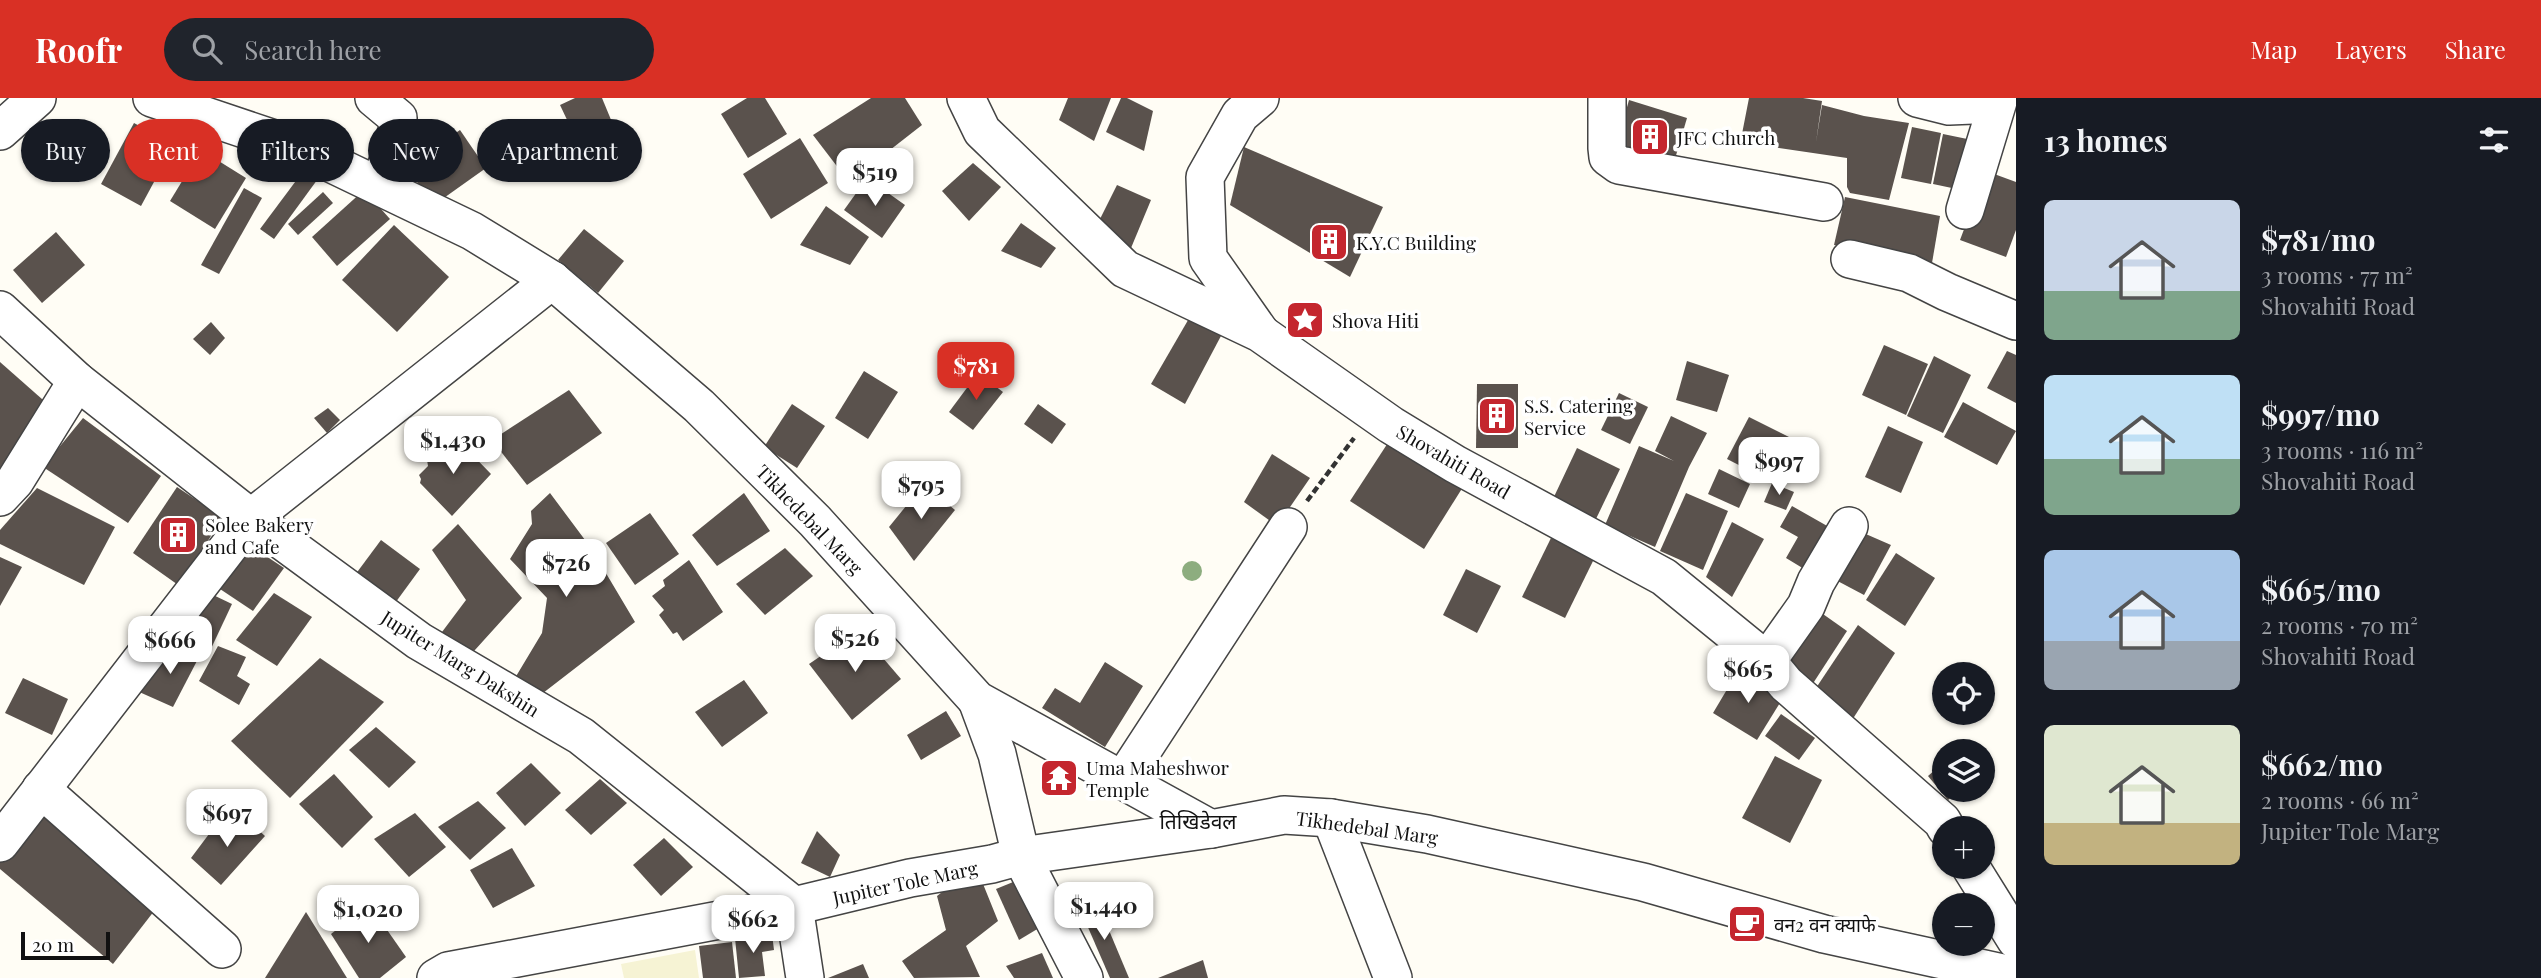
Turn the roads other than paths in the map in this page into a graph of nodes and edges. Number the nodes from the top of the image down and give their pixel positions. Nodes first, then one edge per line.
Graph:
1 (37, 98) edge
2 (152, 98) edge
3 (374, 98) edge
4 (967, 98) edge
5 (1260, 98) edge
6 (1606, 98) edge
7 (1917, 98) edge
8 (1984, 100) edge
9 (0, 131) edge
10 (378, 185) junction
11 (1824, 202) dead end
12 (1965, 210) dead end
13 (1850, 258) dead end
14 (551, 280) junction
15 (0, 310) edge
16 (2016, 321) edge
17 (1260, 333) junction
18 (77, 381) junction
19 (0, 497) edge
20 (251, 518) junction
21 (1849, 526) dead end
22 (1288, 527) road end
23 (1767, 661) junction
24 (977, 700) junction
25 (1123, 780) junction
26 (41, 789) junction
27 (1936, 816) edge
28 (1331, 818) junction
29 (1211, 829) junction
30 (0, 843) edge
31 (1021, 856) junction
32 (1978, 879) edge
33 (794, 906) junction
34 (2016, 940) edge
35 (222, 949) dead end
36 (2016, 976) edge
37 (436, 978) edge
38 (805, 978) edge
39 (1084, 978) edge
40 (1393, 978) edge

1 - 9 street
2 - 10 street, Tikhedebal Marg
3 - 10 street
4 - 17 street, Shovahiti Road
5 - 17 street
6 - 11 street
7 - 8 street
8 - 12 street
10 - 14 street, Tikhedebal Marg
13 - 16 street
14 - 20 street
14 - 24 street, Tikhedebal Marg
15 - 18 street, Jupiter Marg Dakshin
17 - 23 street, Shovahiti Road
18 - 19 street
18 - 20 street, Jupiter Marg Dakshin
20 - 26 street
20 - 33 street, Jupiter Marg Dakshin
21 - 23 street
22 - 25 street
23 - 27 street, Shovahiti Road
24 - 25 street, Tikhedebal Marg
24 - 31 street
25 - 29 street, Tikhedebal Marg
26 - 30 street
26 - 35 street
28 - 29 street, Tikhedebal Marg
28 - 36 street, Tikhedebal Marg
28 - 40 street
29 - 31 street, Jupiter Tole Marg
31 - 33 street, Jupiter Tole Marg
31 - 39 street
32 - 34 street
33 - 37 street, Jupiter Tole Marg
33 - 38 street

